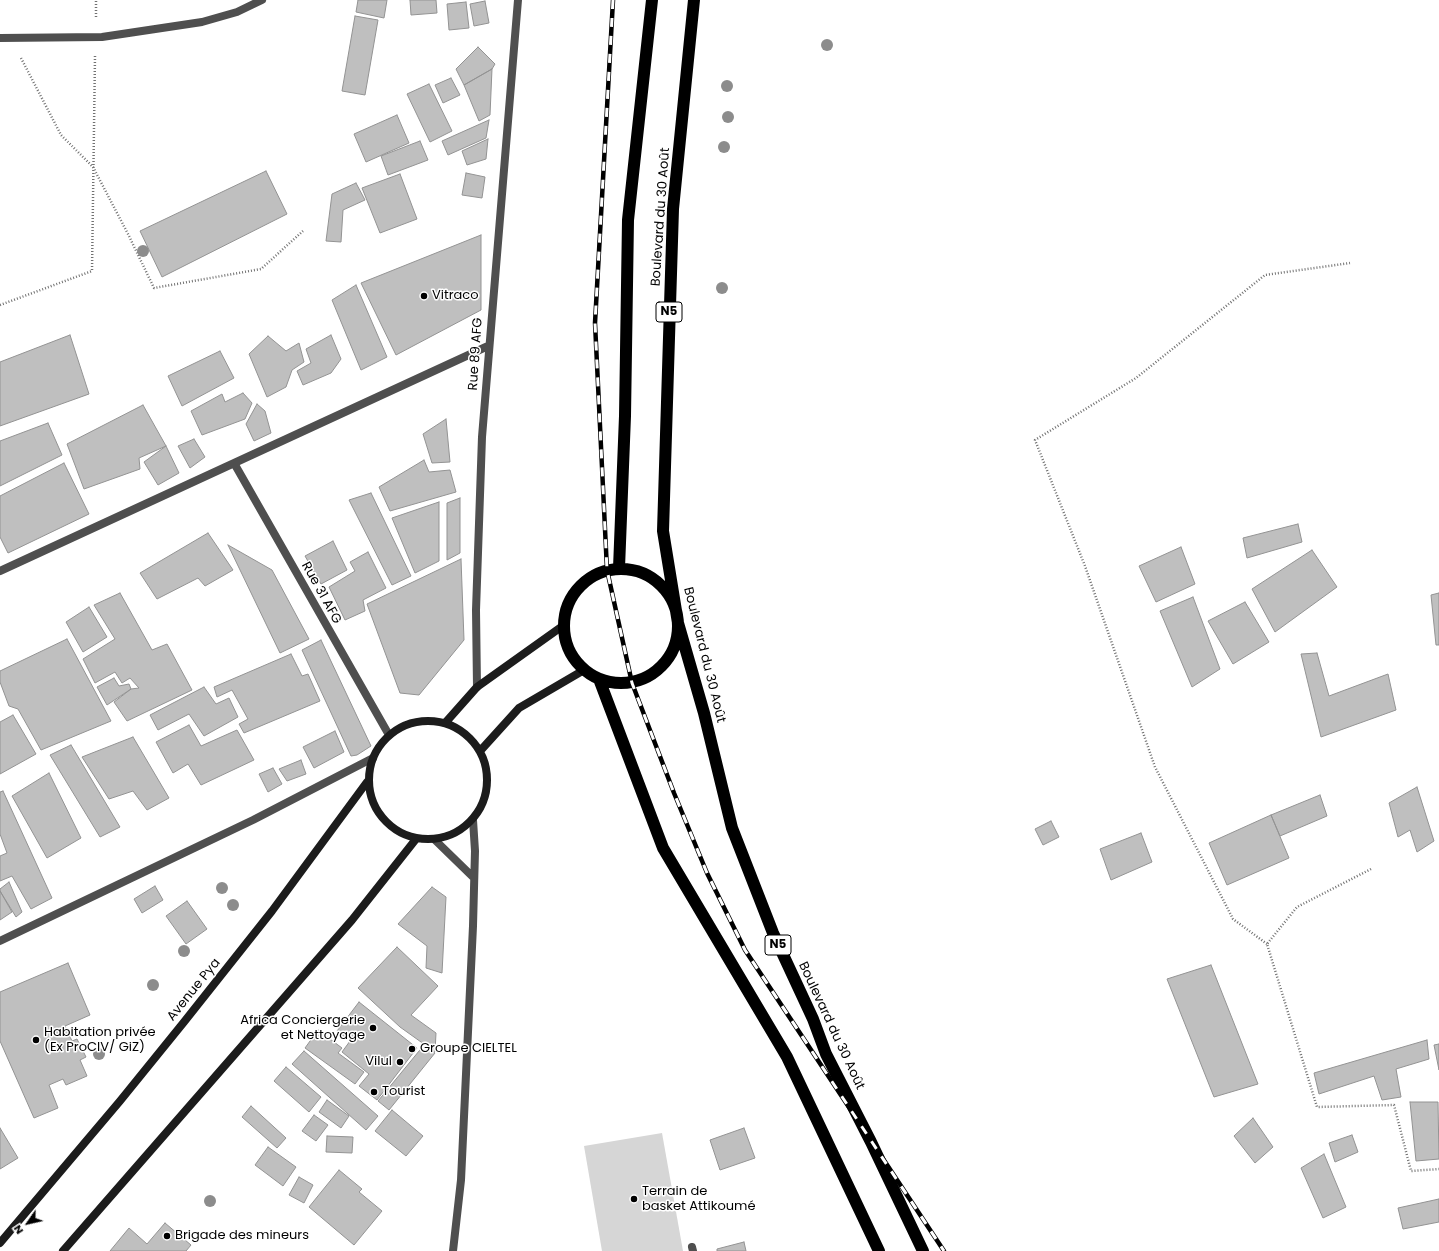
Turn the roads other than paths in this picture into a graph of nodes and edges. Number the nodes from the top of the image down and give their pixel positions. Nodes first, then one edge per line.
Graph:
1 (262, 0) edge
2 (518, 0) edge
3 (652, 0) edge
4 (694, 0) edge
5 (0, 38) edge
6 (488, 346) junction
7 (234, 463) junction
8 (619, 568) junction
9 (0, 571) edge
10 (678, 623) junction
11 (564, 625) junction
12 (584, 670) junction
13 (599, 679) junction
14 (477, 687) junction
15 (446, 722) junction
16 (388, 735) junction
17 (481, 750) junction
18 (373, 758) junction
19 (368, 782) junction
20 (473, 820) junction
21 (416, 839) junction
22 (435, 840) junction
23 (474, 878) junction
24 (0, 941) edge
25 (0, 1243) edge
26 (63, 1251) edge
27 (454, 1251) edge
28 (879, 1251) edge
29 (923, 1251) edge

1 - 5 street
2 - 6 street, Rue 89 AFG
3 - 8 highway
4 - 10 highway, Boulevard du 30 Août / N5
6 - 7 street
6 - 14 street, Rue 89 AFG
7 - 9 street
7 - 16 street, Rue 31 AFG
8 - 10 highway
8 - 11 highway
10 - 13 highway
10 - 29 highway, Boulevard du 30 Août / N5
11 - 12 highway
11 - 14 main road
12 - 13 highway
12 - 17 main road
13 - 28 highway
14 - 15 main road
15 - 16 main road
15 - 17 main road
16 - 18 main road
17 - 20 main road
18 - 19 main road
18 - 24 street
19 - 21 main road
19 - 25 main road, Avenue Pya
20 - 22 main road
20 - 23 street
21 - 22 main road
21 - 26 main road
22 - 23 street
23 - 27 street

